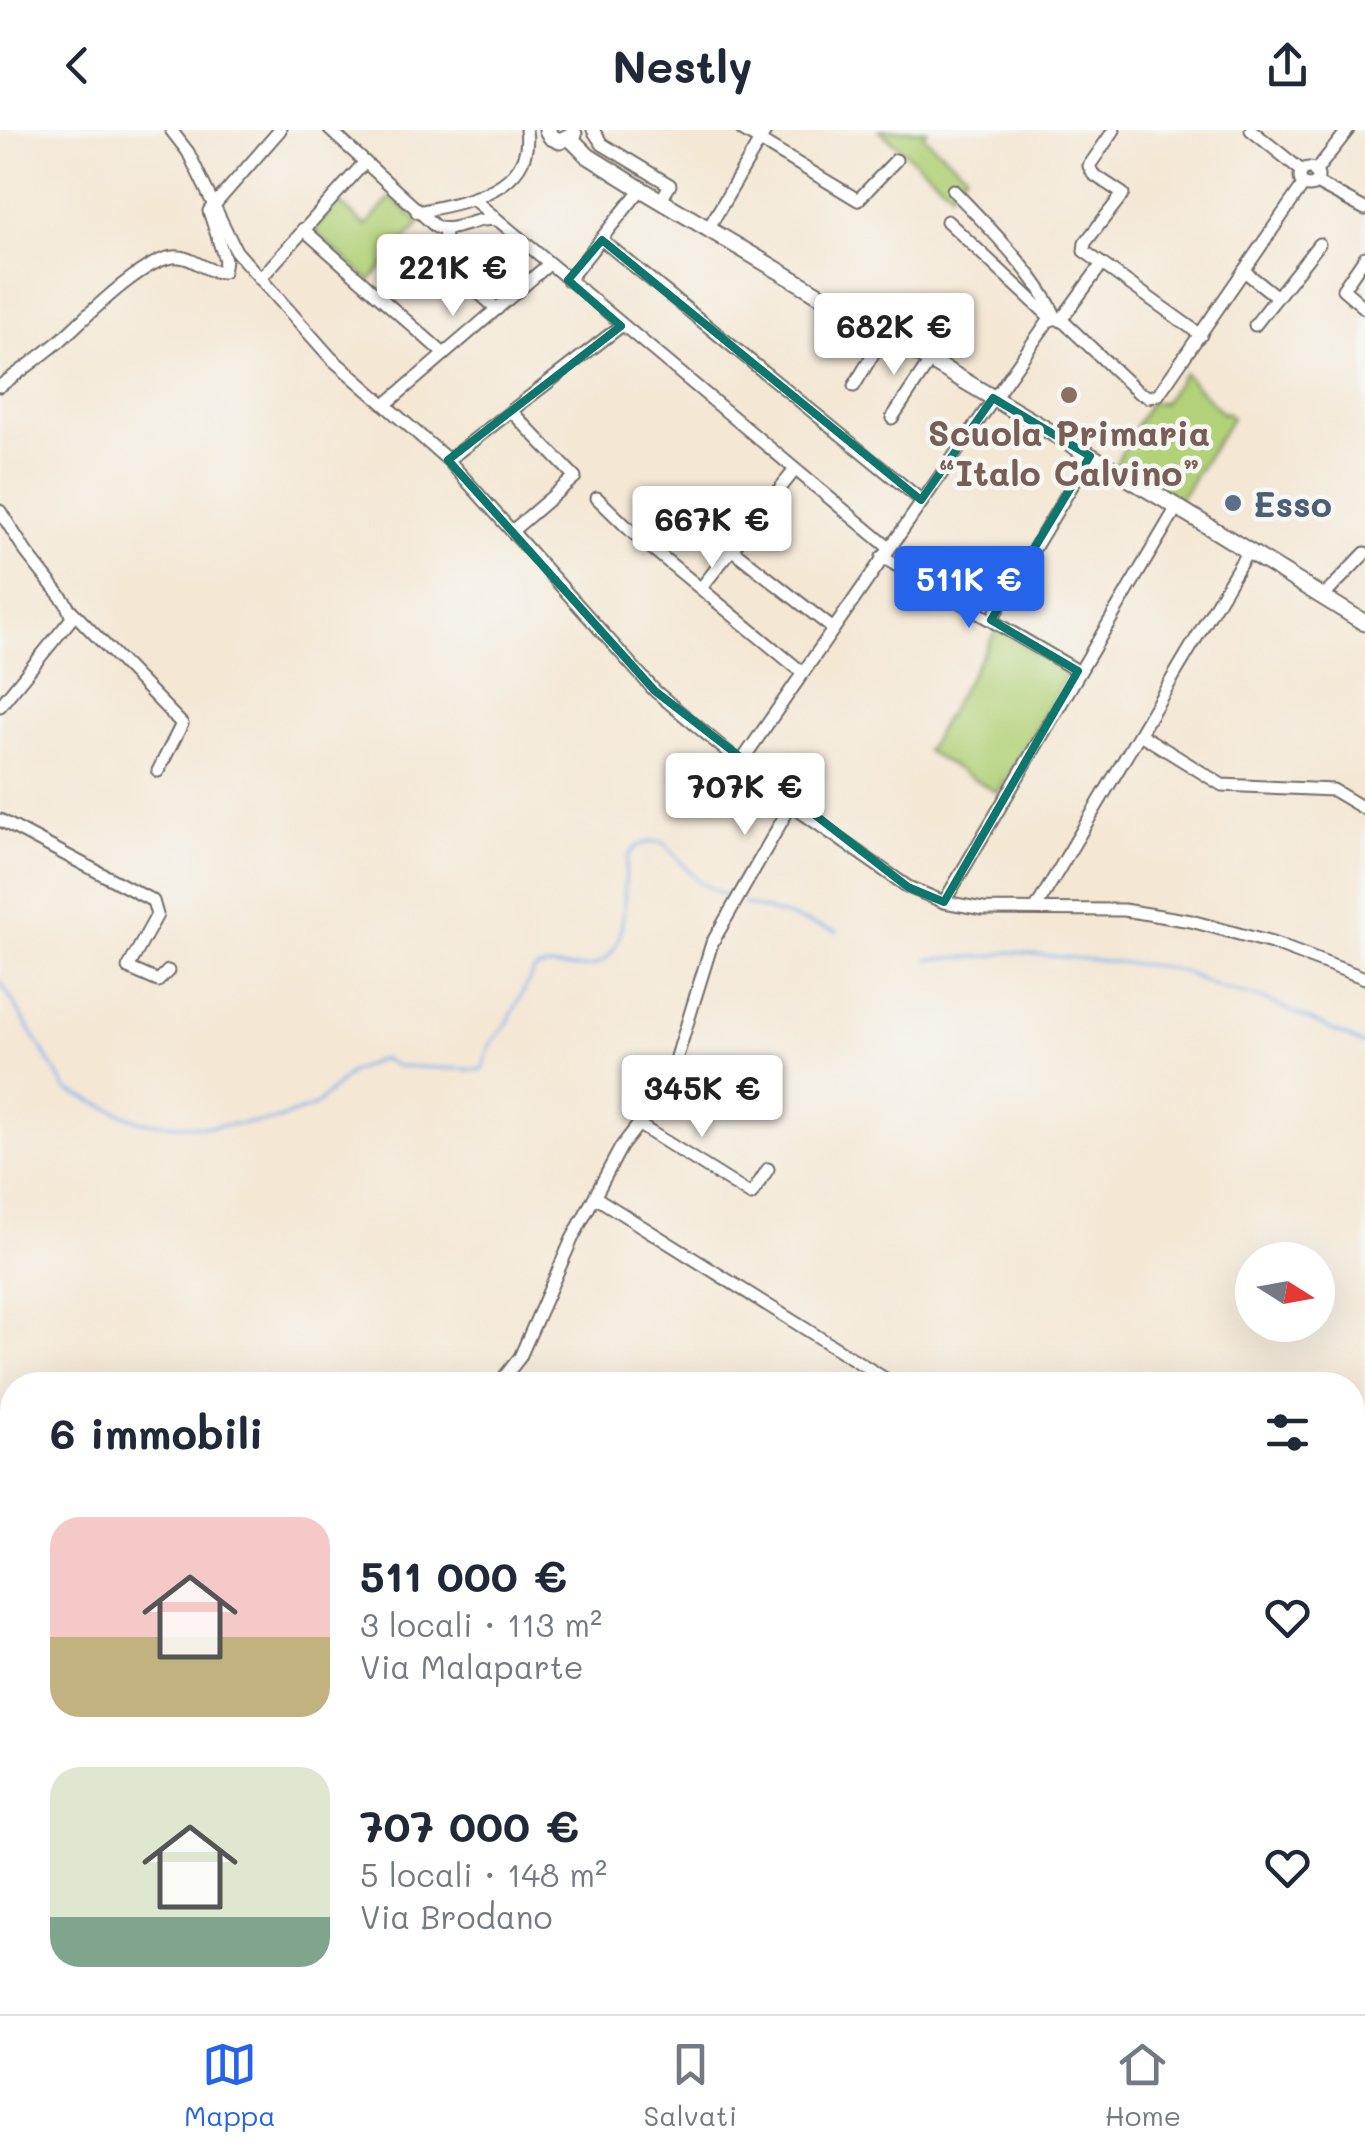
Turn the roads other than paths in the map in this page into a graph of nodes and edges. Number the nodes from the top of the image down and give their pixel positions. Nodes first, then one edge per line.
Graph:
1 (171, 130) edge
2 (280, 130) edge
3 (330, 130) edge
4 (526, 130) edge
5 (546, 130) edge
6 (593, 130) edge
7 (742, 130) edge
8 (1114, 130) edge
9 (1251, 130) edge
10 (1348, 130) edge
11 (573, 134) edge
12 (763, 135) edge
13 (896, 160) dead end
14 (364, 163) junction
15 (1309, 178) junction
16 (641, 189) junction
17 (952, 190) dead end
18 (474, 200) junction
19 (660, 200) junction
20 (212, 203) junction
21 (1365, 209) edge
22 (417, 212) junction
23 (496, 220) junction
24 (947, 221) dead end
25 (303, 229) junction
26 (708, 229) junction
27 (444, 230) junction
28 (602, 240) junction
29 (1319, 244) dead end
30 (1365, 257) edge
31 (549, 264) junction
32 (1102, 264) junction
33 (1244, 272) junction
34 (260, 279) junction
35 (568, 280) junction
36 (1277, 296) junction
37 (1365, 308) edge
38 (497, 309) junction
39 (1056, 319) junction
40 (622, 326) junction
41 (1255, 326) dead end
42 (885, 334) junction
43 (1201, 336) junction
44 (444, 354) junction
45 (930, 361) junction
46 (0, 386) edge
47 (854, 386) dead end
48 (993, 398) junction
49 (384, 406) junction
50 (511, 412) junction
51 (892, 418) dead end
52 (1090, 456) junction
53 (448, 460) junction
54 (794, 472) junction
55 (597, 498) dead end
56 (669, 500) dead end
57 (920, 500) junction
58 (1176, 506) junction
59 (0, 510) edge
60 (512, 531) junction
61 (732, 548) junction
62 (1248, 551) junction
63 (885, 552) junction
64 (1365, 553) edge
65 (701, 588) junction
66 (1322, 598) junction
67 (69, 608) junction
68 (991, 620) junction
69 (1365, 623) edge
70 (832, 628) junction
71 (1078, 671) junction
72 (802, 672) junction
73 (0, 706) edge
74 (1140, 734) junction
75 (741, 762) junction
76 (158, 771) dead end
77 (791, 805) junction
78 (1365, 809) edge
79 (0, 820) edge
80 (944, 902) junction
81 (1036, 908) junction
82 (168, 971) dead end
83 (1365, 978) edge
84 (639, 1125) junction
85 (768, 1170) dead end
86 (595, 1198) junction
87 (508, 1372) edge
88 (873, 1372) edge

1 - 20 street
2 - 20 street
3 - 14 street
4 - 18 street
5 - 11 main road
6 - 19 street
7 - 12 street
8 - 32 street
9 - 15 street
10 - 15 street
11 - 16 main road
12 - 13 street
12 - 26 street
14 - 22 street
14 - 25 street
15 - 21 street
15 - 33 street
16 - 19 main road
16 - 28 street
17 - 39 street
18 - 22 street
18 - 23 street
19 - 26 main road
20 - 34 street
20 - 46 street
22 - 27 street
23 - 27 street
23 - 31 street
24 - 39 street
25 - 34 street
25 - 44 street
26 - 42 main road
27 - 38 street
28 - 35 street
28 - 57 street
29 - 36 street
30 - 37 street
31 - 35 street
31 - 38 street
32 - 39 street
32 - 43 street
33 - 36 street
33 - 43 street
34 - 49 street
35 - 40 street
36 - 41 street
38 - 44 street
39 - 43 street
39 - 48 street
40 - 50 street
40 - 54 street
42 - 45 main road
42 - 47 street
44 - 49 street
45 - 48 main road
45 - 51 street
48 - 52 main road
48 - 57 street
49 - 53 street
50 - 53 street
50 - 60 street
52 - 58 main road
52 - 68 street
53 - 60 street
54 - 61 street
54 - 63 street
55 - 65 street
56 - 61 street
57 - 63 street
58 - 62 main road
58 - 71 street
59 - 67 street
60 - 75 street
61 - 65 street
61 - 70 street
62 - 66 main road
62 - 74 street
63 - 68 street
63 - 70 street
64 - 66 street
65 - 72 street
66 - 69 main road
67 - 73 street
67 - 76 street
68 - 71 street
70 - 72 street
71 - 80 street
72 - 75 street
74 - 78 street
74 - 81 street
75 - 77 street
77 - 80 street
77 - 84 street
79 - 82 street
80 - 81 street
81 - 83 street
84 - 85 street
84 - 86 street
86 - 87 street
86 - 88 street

